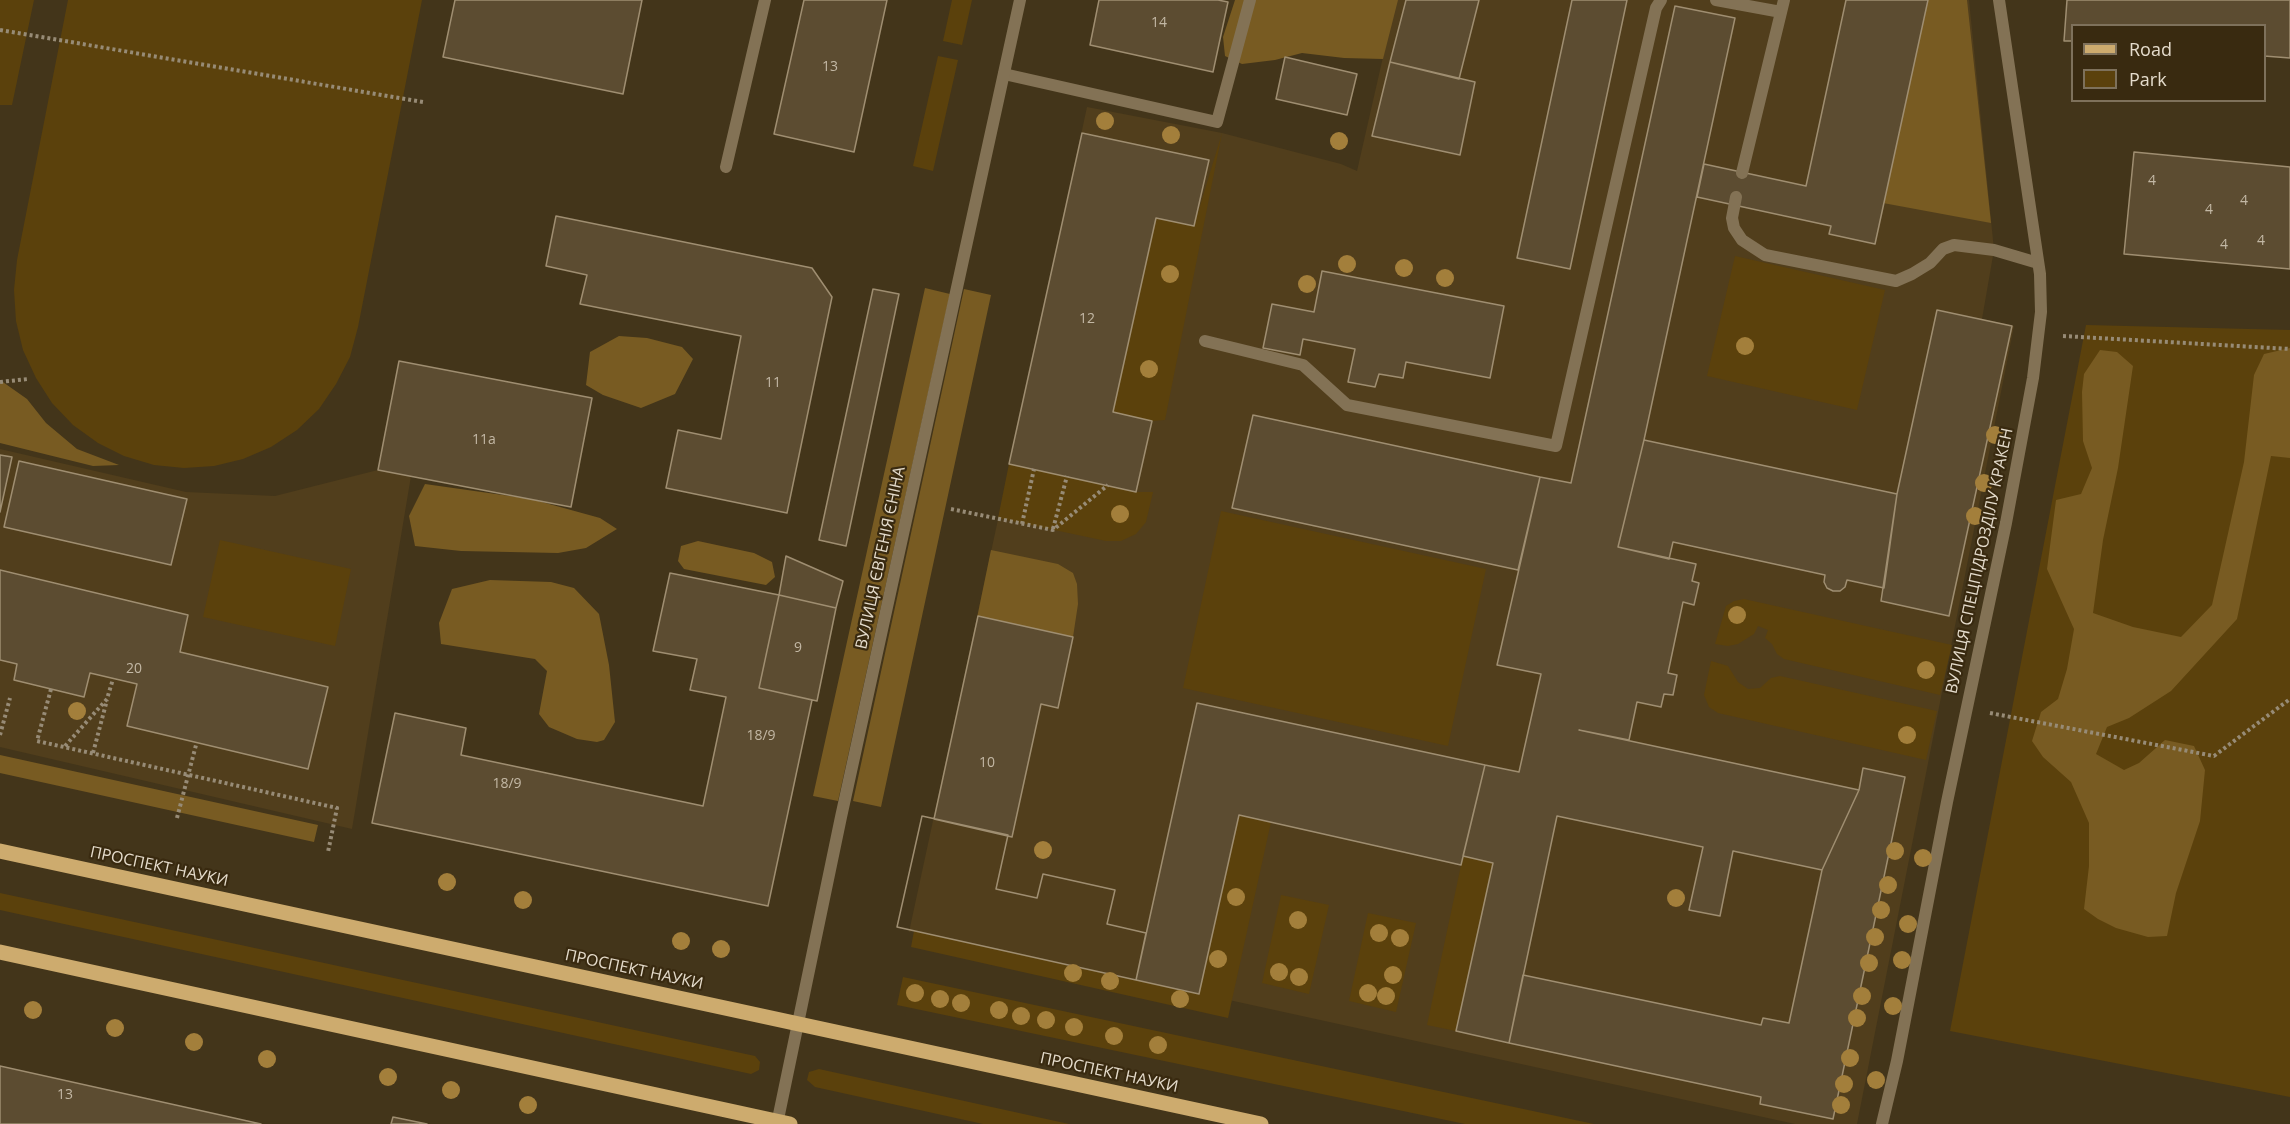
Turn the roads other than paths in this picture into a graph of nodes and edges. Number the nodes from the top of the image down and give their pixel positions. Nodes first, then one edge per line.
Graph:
1 (765, 0) edge
2 (1020, 0) edge
3 (1250, 0) edge
4 (1661, 0) edge
5 (1716, 0) edge
6 (1999, 0) edge
7 (1782, 6) edge
8 (1004, 74) junction
9 (726, 167) dead end
10 (1742, 173) dead end
11 (1736, 197) dead end
12 (2038, 263) junction
13 (1206, 341) dead end
14 (0, 851) edge
15 (0, 952) edge
16 (798, 1024) junction
17 (781, 1123) edge
18 (1261, 1124) edge
19 (1882, 1124) edge

1 - 9 street
2 - 8 street, ВУЛИЦЯ ЄВГЕНІЯ ЄНІНА
3 - 8 street
4 - 13 street
5 - 7 street
6 - 12 street, ВУЛИЦЯ СПЕЦПІДРОЗДІЛУ КРАКЕН
7 - 10 street
8 - 16 street, ВУЛИЦЯ ЄВГЕНІЯ ЄНІНА
11 - 12 street
12 - 19 street, ВУЛИЦЯ СПЕЦПІДРОЗДІЛУ КРАКЕН
14 - 16 main road, ПРОСПЕКТ НАУКИ
15 - 17 main road
16 - 17 street, ВУЛИЦЯ ЄВГЕНІЯ ЄНІНА
16 - 18 main road, ПРОСПЕКТ НАУКИ

